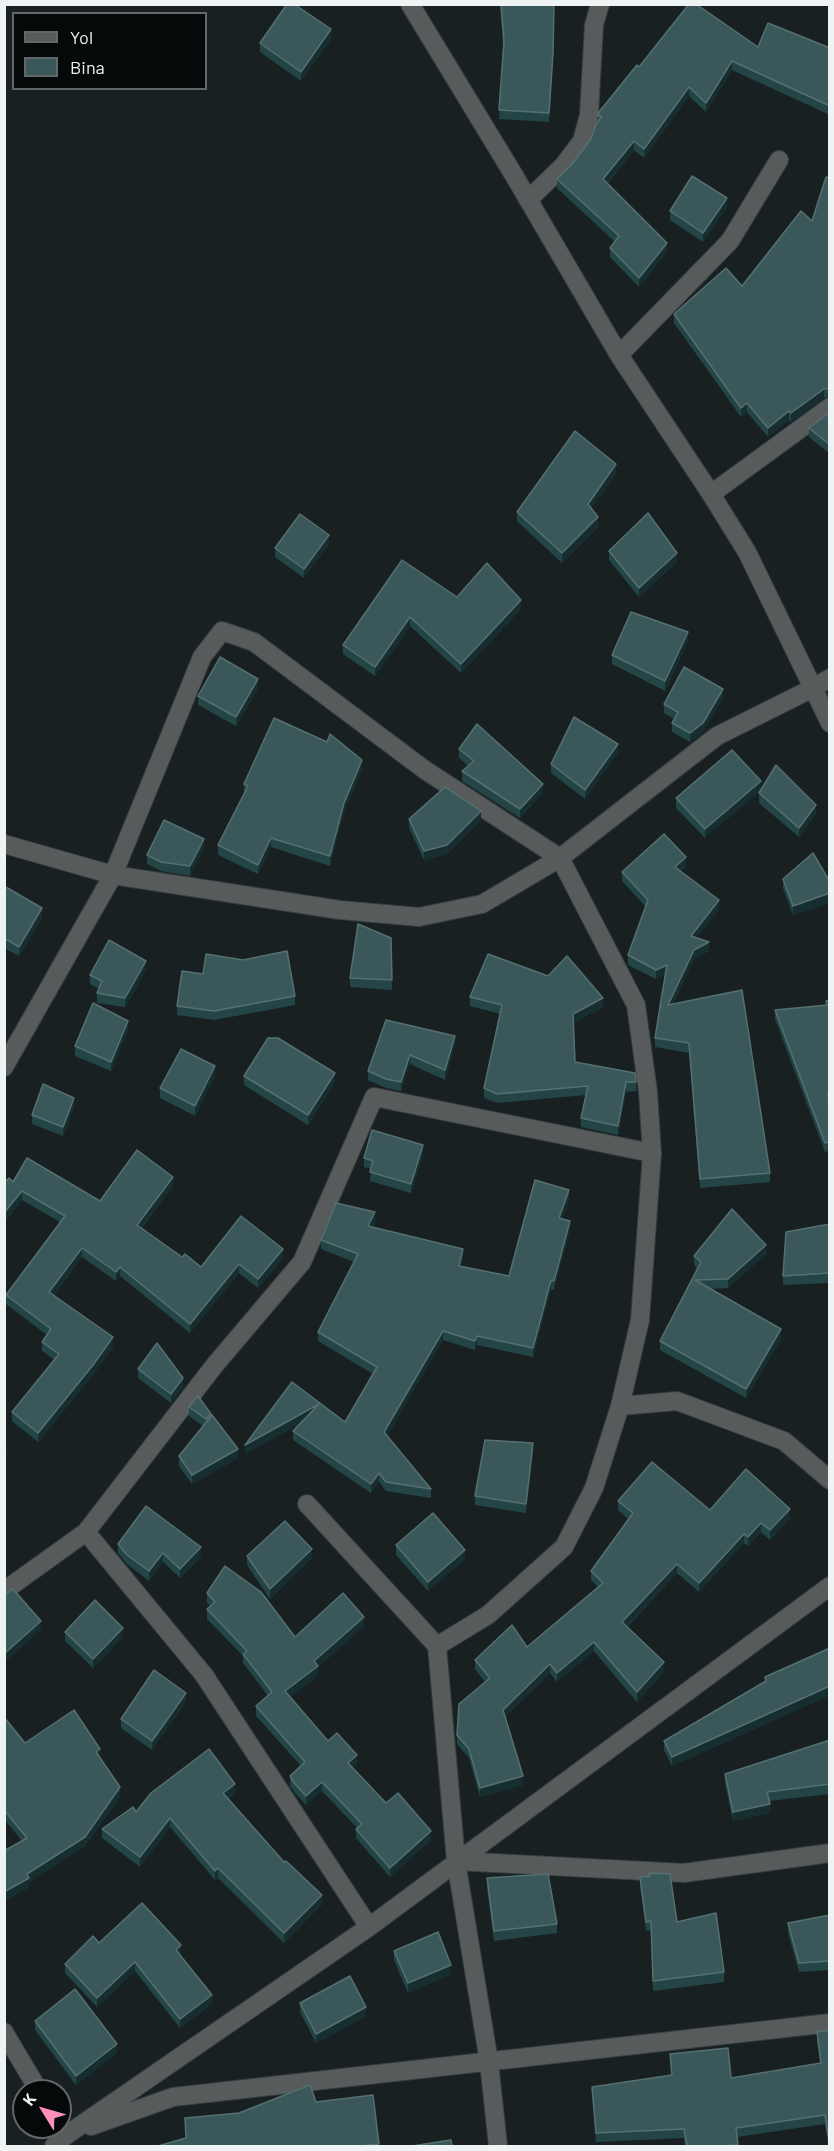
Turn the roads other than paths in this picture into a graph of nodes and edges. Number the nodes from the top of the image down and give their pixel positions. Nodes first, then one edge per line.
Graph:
1 (410, 4) edge
2 (600, 4) edge
3 (779, 160) dead end
4 (528, 200) junction
5 (619, 355) junction
6 (830, 407) edge
7 (711, 494) junction
8 (830, 678) edge
9 (813, 688) junction
10 (830, 723) edge
11 (4, 844) edge
12 (560, 858) junction
13 (112, 875) junction
14 (4, 1066) edge
15 (651, 1153) junction
16 (620, 1406) junction
17 (830, 1480) edge
18 (307, 1504) dead end
19 (86, 1532) junction
20 (830, 1586) edge
21 (4, 1591) edge
22 (437, 1646) junction
23 (830, 1853) edge
24 (456, 1861) junction
25 (369, 1927) junction
26 (830, 2023) edge
27 (4, 2032) edge
28 (489, 2062) junction
29 (32, 2079) edge
30 (72, 2128) edge
31 (72, 2132) edge
32 (498, 2146) edge

1 - 4 street
2 - 4 street
3 - 5 street
4 - 5 street
5 - 7 street
6 - 7 street
7 - 9 street
8 - 9 street
9 - 10 street
9 - 12 street
11 - 13 street
12 - 13 street
12 - 13 street
12 - 15 street
13 - 14 street
15 - 16 street
15 - 19 street
16 - 17 street
16 - 22 street
18 - 22 street
19 - 21 street
19 - 25 street
20 - 24 street
22 - 24 street
23 - 24 street
24 - 25 street
24 - 28 street
25 - 30 street
26 - 28 street
27 - 29 street
28 - 31 street
28 - 32 street

